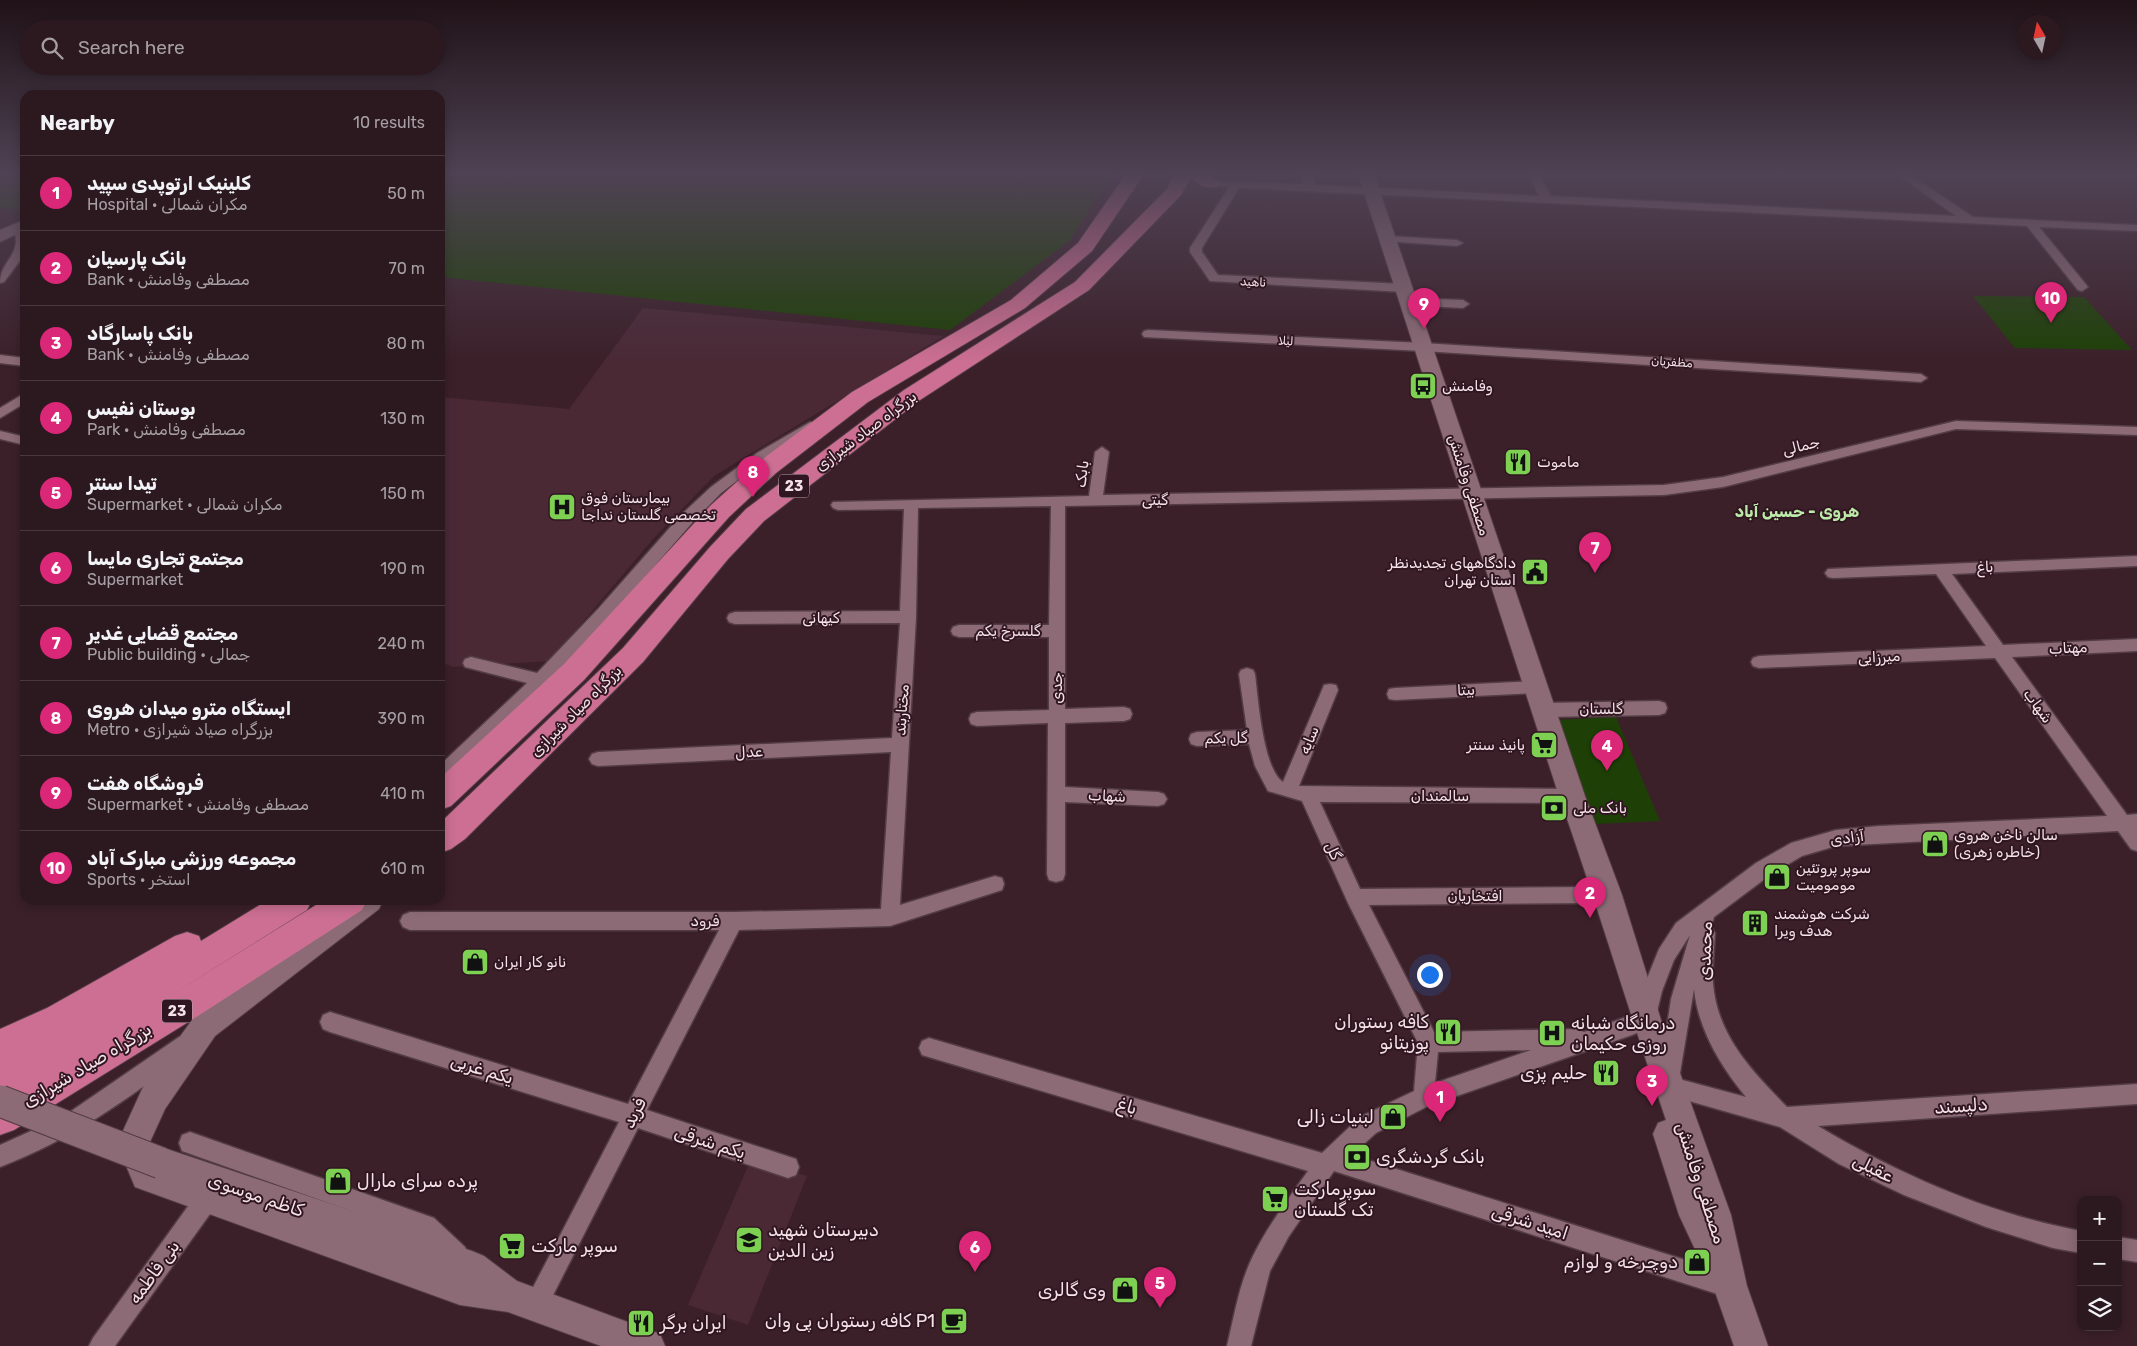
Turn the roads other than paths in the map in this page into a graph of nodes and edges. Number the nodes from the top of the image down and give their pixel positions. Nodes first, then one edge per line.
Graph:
1 (1096, 237) edge
2 (1130, 237) edge
3 (1131, 237) edge
4 (1203, 237) edge
5 (1386, 237) edge
6 (2041, 237) edge
7 (1128, 240) junction
8 (1387, 240) junction
9 (1457, 243) dead end
10 (20, 254) edge
11 (0, 279) edge
12 (1219, 280) joint
13 (2082, 287) dead end
14 (1406, 295) junction
15 (1463, 304) dead end
16 (1148, 334) dead end
17 (1423, 347) junction
18 (0, 359) edge
19 (20, 361) edge
20 (1921, 378) dead end
21 (860, 397) junction
22 (20, 400) edge
23 (0, 414) edge
24 (2137, 431) edge
25 (0, 436) edge
26 (20, 440) edge
27 (1102, 452) dead end
28 (1472, 495) junction
29 (1095, 501) junction
30 (1058, 502) junction
31 (911, 504) junction
32 (838, 505) dead end
33 (2137, 561) edge
34 (1940, 569) junction
35 (1833, 573) dead end
36 (908, 617) junction
37 (735, 618) dead end
38 (959, 630) dead end
39 (1058, 631) junction
40 (2137, 645) edge
41 (2000, 651) junction
42 (1760, 662) dead end
43 (471, 664) dead end
44 (1247, 674) dead end
45 (541, 680) junction
46 (1536, 687) junction
47 (1330, 690) dead end
48 (1395, 694) dead end
49 (1659, 708) dead end
50 (1543, 710) junction
51 (1124, 714) dead end
52 (1057, 717) junction
53 (977, 719) dead end
54 (1256, 737) junction
55 (1197, 739) dead end
56 (900, 745) junction
57 (598, 759) dead end
58 (445, 771) edge
59 (1288, 791) junction
60 (445, 792) edge
61 (1056, 794) junction
62 (1308, 795) junction
63 (1572, 796) junction
64 (1158, 798) dead end
65 (2130, 822) edge
66 (445, 837) edge
67 (2137, 842) edge
68 (1056, 874) dead end
69 (994, 884) dead end
70 (1594, 895) junction
71 (1355, 897) junction
72 (277, 905) edge
73 (288, 905) edge
74 (343, 905) edge
75 (363, 905) edge
76 (1707, 910) junction
77 (890, 917) junction
78 (410, 921) dead end
79 (733, 922) junction
80 (1626, 955) junction
81 (1652, 991) junction
82 (330, 1022) dead end
83 (1639, 1023) junction
84 (205, 1026) junction
85 (1594, 1039) junction
86 (1428, 1042) junction
87 (0, 1046) edge
88 (929, 1048) dead end
89 (0, 1079) edge
90 (1668, 1086) junction
91 (2137, 1094) edge
92 (1424, 1097) junction
93 (0, 1101) edge
94 (633, 1116) junction
95 (0, 1117) edge
96 (1784, 1118) junction
97 (190, 1143) dead end
98 (0, 1156) edge
99 (1328, 1162) junction
100 (788, 1168) dead end
101 (154, 1170) junction
102 (207, 1199) junction
103 (2077, 1241) edge
104 (2122, 1249) edge
105 (2137, 1251) edge
106 (472, 1268) junction
107 (1730, 1286) junction
108 (522, 1300) junction
109 (643, 1345) edge
110 (101, 1346) edge
111 (1239, 1346) edge
112 (1751, 1346) edge

1 - 21 highway, بزرگراه صیاد شیرازی / 23
2 - 7 highway
3 - 7 highway, بزرگراه صیاد شیرازی / 23
4 - 12 street, ناهید
5 - 8 main road, مصطفی وفامنش
6 - 13 street
7 - 66 highway, بزرگراه صیاد شیرازی / 23
8 - 9 street
8 - 14 main road, مصطفی وفامنش
10 - 11 street
12 - 14 street, ناهید
14 - 15 street
14 - 17 main road, مصطفی وفامنش
16 - 17 street, لیلا
17 - 20 street, مظفریان
17 - 28 main road, مصطفی وفامنش
18 - 19 street
21 - 45 street
21 - 60 highway, بزرگراه صیاد شیرازی / 23
22 - 23 street
24 - 28 street, جمالی
25 - 26 street
27 - 29 street, بابک
28 - 29 street, گیتی
28 - 46 main road, مصطفی وفامنش
29 - 30 street, گیتی
30 - 31 street, گیتی
30 - 39 street, جدی
31 - 32 street, گیتی
31 - 36 street, مختاربند
33 - 34 street, باغ
34 - 35 street, باغ
34 - 41 street, شهاب
36 - 37 street, کیهانی
36 - 56 street, مختاربند
38 - 39 street, گلسرخ یکم
39 - 52 street, جدی
40 - 41 street, مهتاب
41 - 42 street, میرزایی
41 - 65 street, شهاب
43 - 45 street
44 - 54 street
45 - 58 street
46 - 48 street, بیتا
46 - 50 main road, مصطفی وفامنش
47 - 59 street, سایه
49 - 50 street, گلستان
50 - 63 main road, مصطفی وفامنش
51 - 52 street
52 - 53 street
52 - 61 street, جدی
54 - 55 street, گل یکم
54 - 59 street
56 - 57 street, عدل
56 - 77 street, مختاربند
59 - 62 street
61 - 64 street, شهاب
61 - 68 street, جدی
62 - 63 street, سالمندان
62 - 71 street, گل
63 - 70 main road, مصطفی وفامنش
63 - 80 main road, مصطفی وفامنش
65 - 67 street, شهاب
65 - 76 street, آزادی
69 - 77 street, فرود
70 - 71 street, افتخاریان
70 - 83 main road, مصطفی وفامنش
71 - 86 street, گل
72 - 87 highway
73 - 89 highway, بزرگراه صیاد شیرازی / 23
74 - 95 highway, بزرگراه صیاد شیرازی / 23
75 - 84 main road
76 - 81 street, آزادی
76 - 90 street, محمدی
76 - 96 street, محمدی
77 - 79 street, فرود
78 - 79 street, فرود
79 - 94 street, فرید
80 - 81 street
80 - 83 main road, مصطفی وفامنش
81 - 83 street, آزادی
82 - 94 street, یکم غربی
83 - 85 street
83 - 90 main road, مصطفی وفامنش
83 - 107 main road, مصطفی وفامنش
84 - 98 street
84 - 101 main road
85 - 86 street
85 - 92 street
86 - 92 street
88 - 99 street, باغ
90 - 96 street, عقیلی
90 - 107 main road, مصطفی وفامنش
91 - 96 street, دلپسند
92 - 99 street
93 - 101 main road, کاظم موسوی, bridge
94 - 100 street, یکم شرقی
94 - 108 street, فرید
96 - 103 street, عقیلی
97 - 106 street
99 - 107 street, امید شرقی
99 - 111 street
101 - 102 main road, کاظم موسوی
101 - 106 main road, کاظم موسوی
102 - 108 main road, کاظم موسوی
102 - 110 street, بنی فاطمه
104 - 105 street
106 - 108 main road, کاظم موسوی
107 - 112 main road, مصطفی وفامنش
108 - 109 main road, کاظم موسوی

